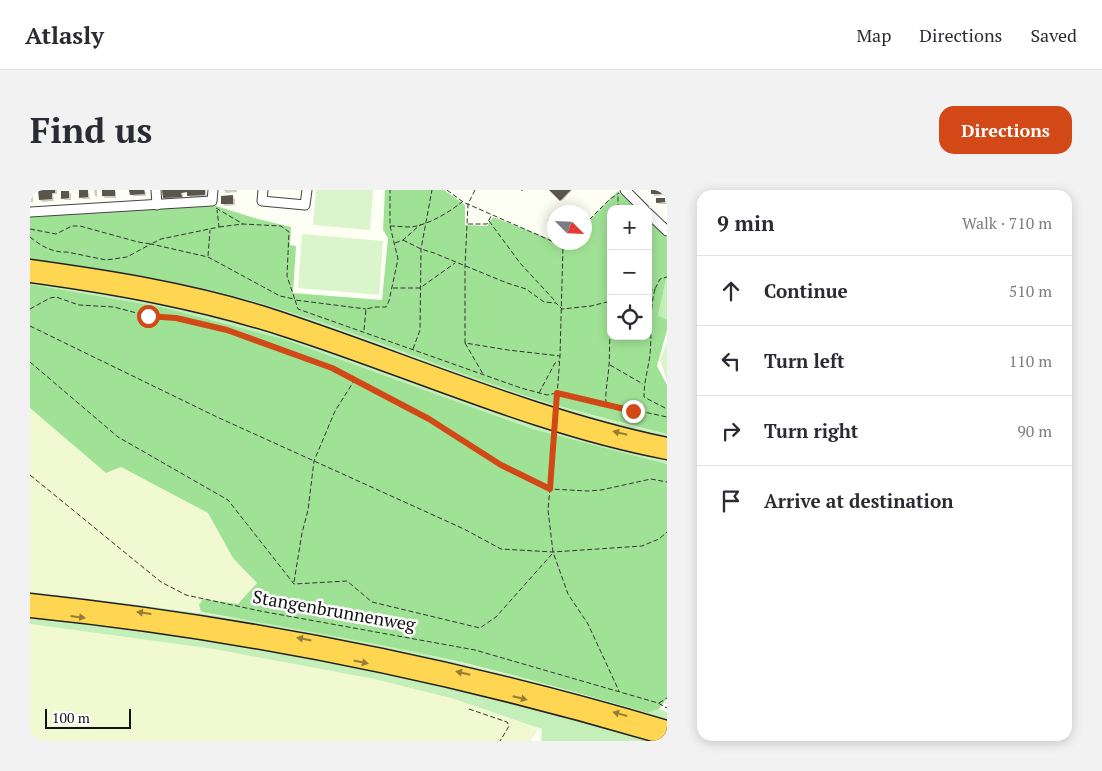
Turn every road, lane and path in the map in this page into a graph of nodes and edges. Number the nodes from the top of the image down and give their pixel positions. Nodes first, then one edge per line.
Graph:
1 (156, 190) edge
2 (213, 190) edge
3 (263, 190) edge
4 (307, 190) edge
5 (390, 190) edge
6 (432, 190) edge
7 (447, 190) edge
8 (475, 190) edge
9 (622, 191) edge
10 (463, 202) junction
11 (468, 204) junction
12 (156, 205) junction
13 (619, 205) edge
14 (639, 205) edge
15 (30, 212) edge
16 (492, 215) junction
17 (592, 216) edge
18 (652, 217) edge
19 (489, 221) junction
20 (426, 222) junction
21 (243, 224) junction
22 (422, 224) junction
23 (467, 224) junction
24 (390, 226) junction
25 (219, 227) junction
26 (30, 229) edge
27 (210, 229) junction
28 (667, 231) edge
29 (30, 237) edge
30 (547, 239) edge
31 (404, 240) junction
32 (151, 244) junction
33 (395, 244) junction
34 (421, 248) junction
35 (564, 250) edge
36 (208, 257) junction
37 (456, 262) junction
38 (30, 266) edge
39 (465, 266) junction
40 (30, 276) edge
41 (667, 276) edge
42 (392, 288) junction
43 (420, 288) junction
44 (655, 289) junction
45 (652, 290) edge
46 (295, 299) junction
47 (607, 302) edge
48 (556, 303) junction
49 (30, 309) edge
50 (366, 309) junction
51 (562, 309) junction
52 (30, 326) edge
53 (364, 332) junction
54 (609, 340) edge
55 (465, 343) junction
56 (412, 349) junction
57 (560, 356) junction
58 (560, 361) junction
59 (30, 362) edge
60 (609, 364) junction
61 (484, 375) junction
62 (355, 380) junction
63 (644, 385) junction
64 (539, 392) junction
65 (557, 395) junction
66 (606, 404) junction
67 (667, 409) edge
68 (667, 417) edge
69 (667, 444) edge
70 (667, 453) edge
71 (314, 461) junction
72 (30, 475) edge
73 (667, 482) edge
74 (550, 489) junction
75 (667, 532) edge
76 (553, 552) junction
77 (294, 584) junction
78 (30, 600) edge
79 (30, 611) edge
80 (620, 693) junction
81 (667, 698) edge
82 (658, 704) junction
83 (667, 708) edge
84 (469, 709) dead end
85 (667, 727) edge
86 (667, 739) edge
87 (500, 741) edge

1 - 12 street
2 - 12 street
3 - 4 street
5 - 24 path
6 - 20 path
7 - 10 path
8 - 11 path
9 - 13 path
9 - 14 street
9 - 17 path
10 - 11 path
10 - 20 path
11 - 16 path
11 - 23 path
12 - 15 street
16 - 19 path
16 - 30 path
18 - 28 street
19 - 23 path
19 - 48 path
20 - 22 path
20 - 34 path
21 - 25 path
21 - 25 path
21 - 46 path
22 - 24 path
22 - 31 path
23 - 39 path
24 - 33 path
25 - 27 path
26 - 32 path
27 - 32 path
27 - 36 path
29 - 32 path
31 - 33 path
31 - 34 path
32 - 36 path
33 - 42 path
34 - 37 path
34 - 43 path
35 - 51 path
36 - 46 path
37 - 39 path
37 - 43 path
69 -> 38 highway
39 - 48 path
39 - 55 path
40 - 70 highway
41 - 44 path
42 - 43 path
42 - 50 path
43 - 56 path
44 - 45 path
44 - 63 path
46 - 50 path
46 - 53 path
47 - 51 path
48 - 51 path
49 - 62 path
50 - 53 path
51 - 57 path
52 - 71 path
53 - 56 path
54 - 60 path
55 - 57 path
55 - 61 path
56 - 61 path
57 - 58 path
58 - 64 path
58 - 65 path
59 - 77 path
60 - 63 path
60 - 66 path
61 - 64 path
62 - 71 path
62 - 74 path
63 - 67 path
64 - 65 path
65 - 66 path
65 - 74 path, bridge
66 - 68 path
71 - 76 path
71 - 77 path
72 - 80 path, Stangenbrunnenweg
73 - 74 path
74 - 76 path
75 - 76 path
76 - 77 path
76 - 80 path
85 -> 78 highway
79 -> 86 highway
80 - 82 path, Stangenbrunnenweg
81 - 82 path
82 - 83 path, Stangenbrunnenweg
84 - 87 path

